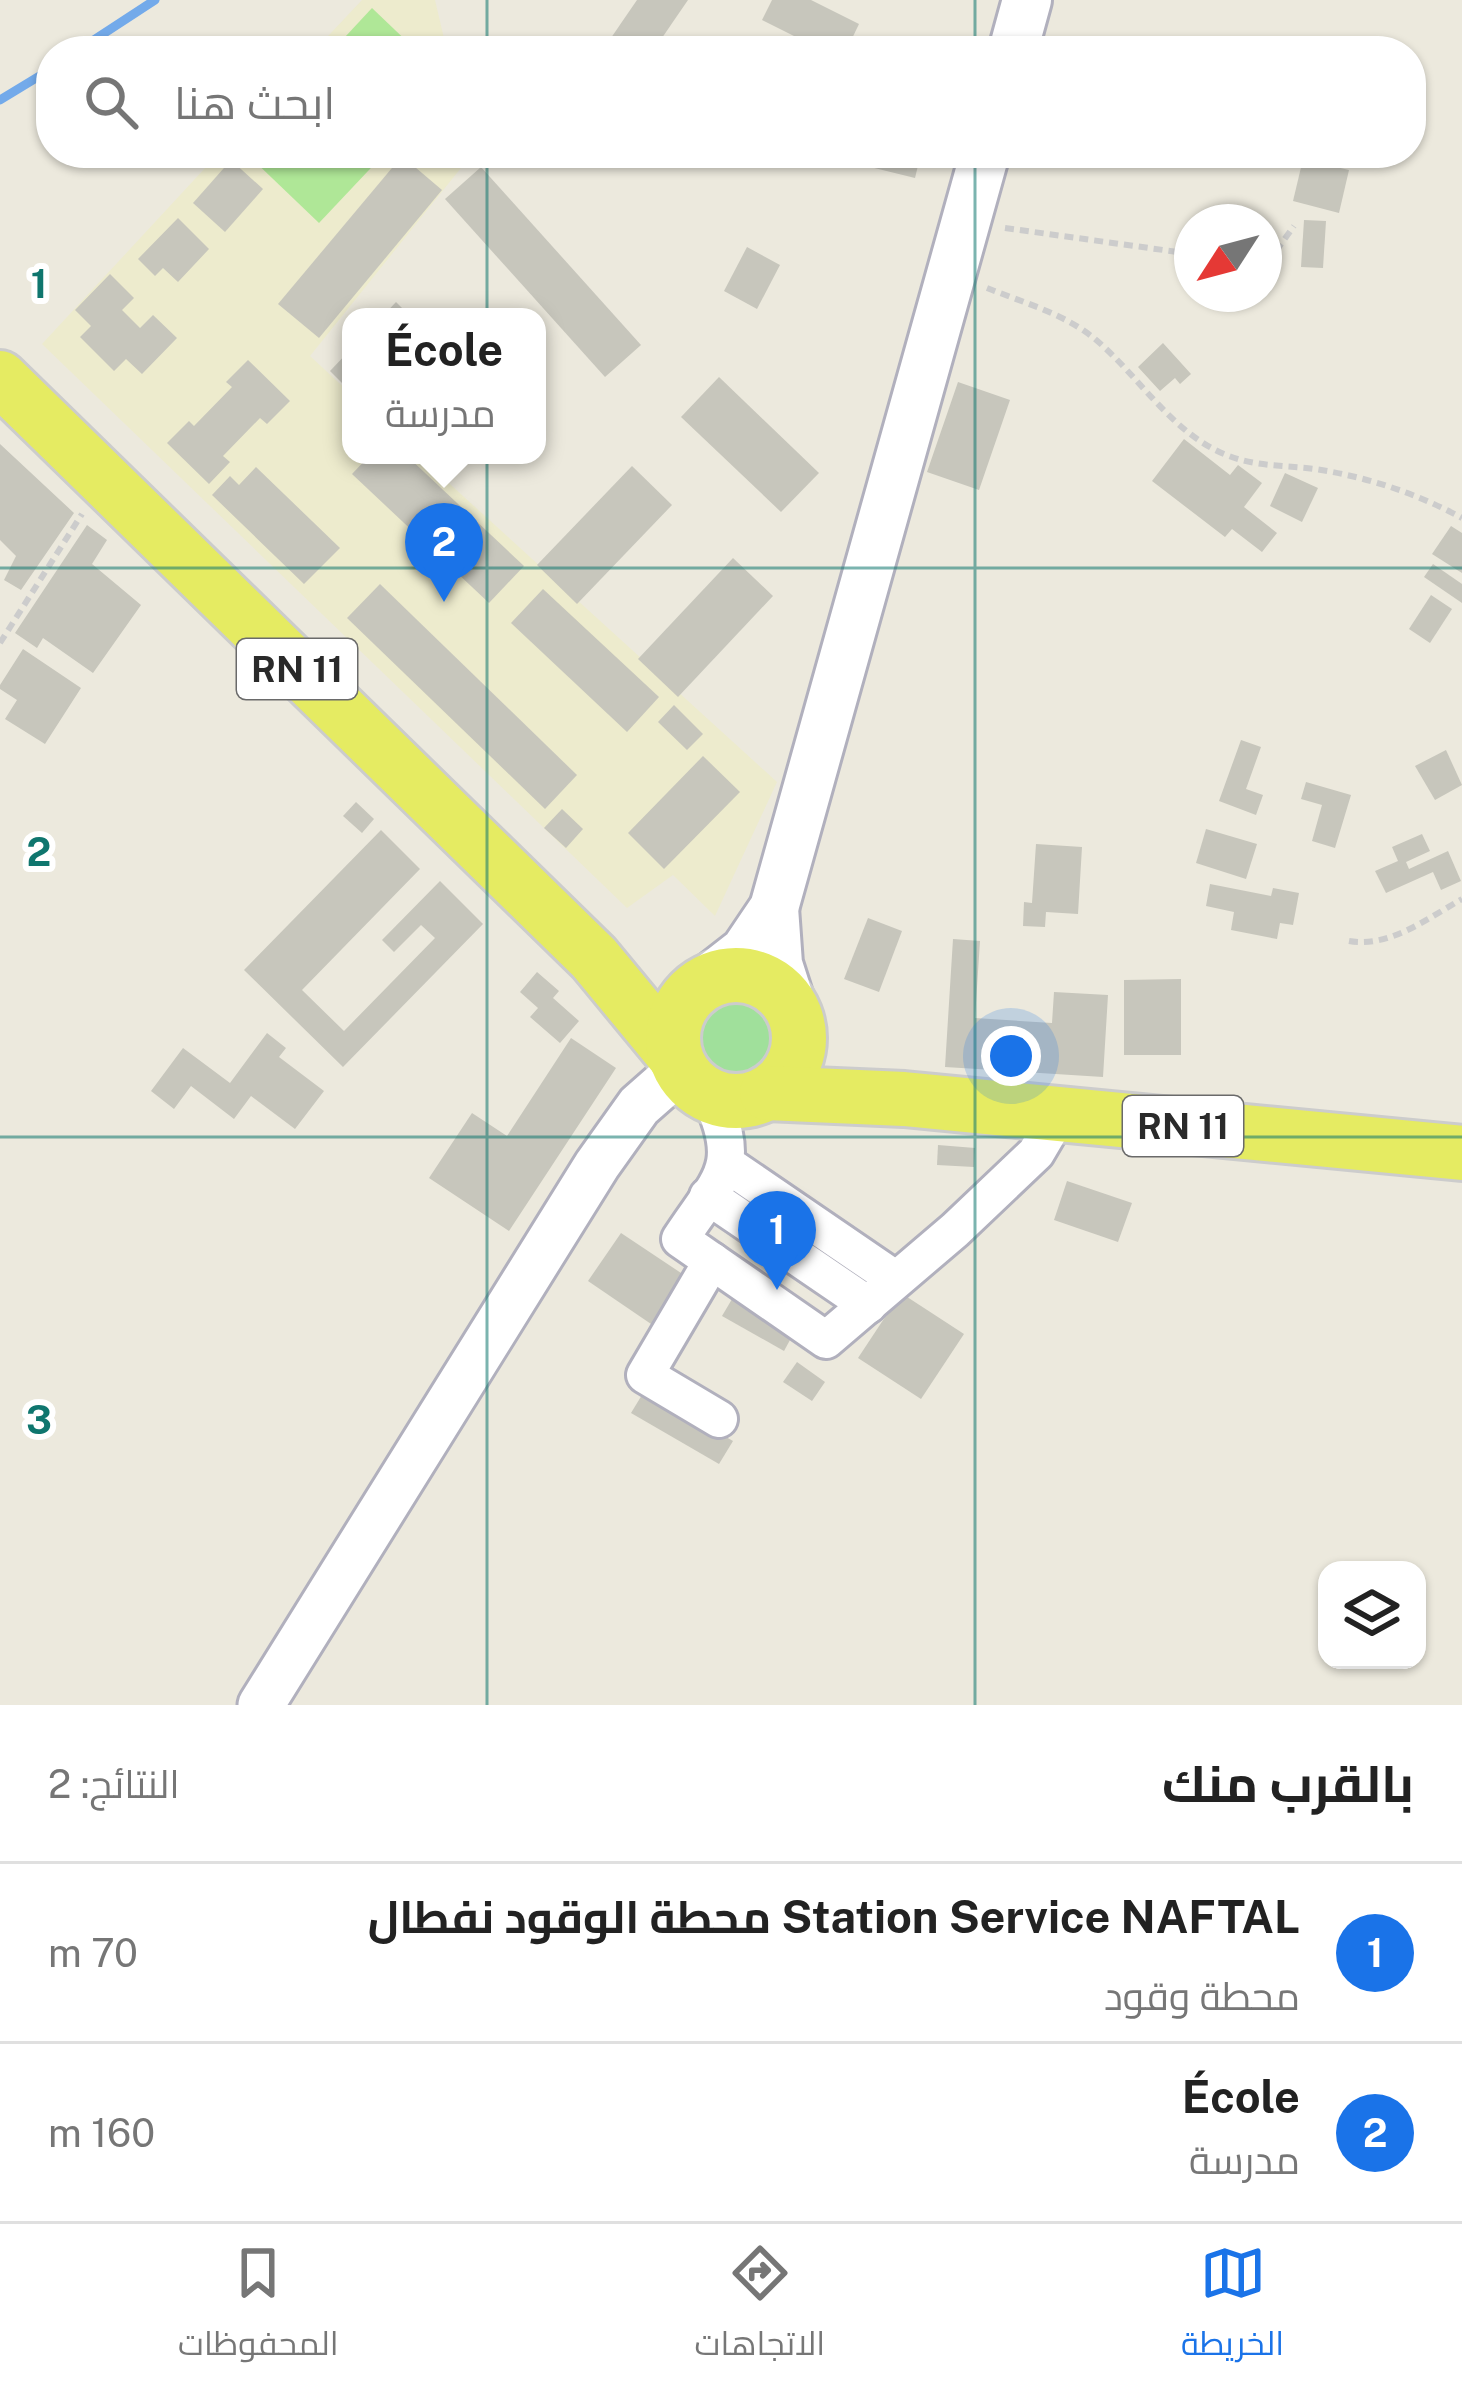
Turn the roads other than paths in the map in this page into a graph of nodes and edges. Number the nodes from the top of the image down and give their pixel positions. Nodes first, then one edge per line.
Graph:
1 (1027, 0) edge
2 (1017, 36) edge
3 (981, 168) edge
4 (0, 378) edge
5 (774, 908) junction
6 (594, 958) junction
7 (704, 983) junction
8 (795, 1017) junction
9 (688, 1073) junction
10 (767, 1093) junction
11 (904, 1100) junction
12 (1059, 1114) junction
13 (1462, 1153) edge
14 (710, 1192) junction
15 (712, 1262) junction
16 (895, 1280) junction
17 (859, 1313) junction
18 (719, 1419) dead end
19 (260, 1705) edge

1 - 2 main road
3 - 5 main road
4 - 6 main road, RN 11
5 - 7 main road
5 - 8 main road
6 - 7 main road
6 - 9 main road
7 - 8 main road
7 - 9 main road
8 - 10 main road
8 - 11 main road
9 - 10 main road
9 - 14 street
9 - 19 street
10 - 11 main road, RN 11
11 - 12 main road, RN 11
12 - 13 main road, RN 11
12 - 16 street
14 - 15 street
14 - 16 street
14 - 17 street
15 - 17 street
15 - 18 street
16 - 17 street

